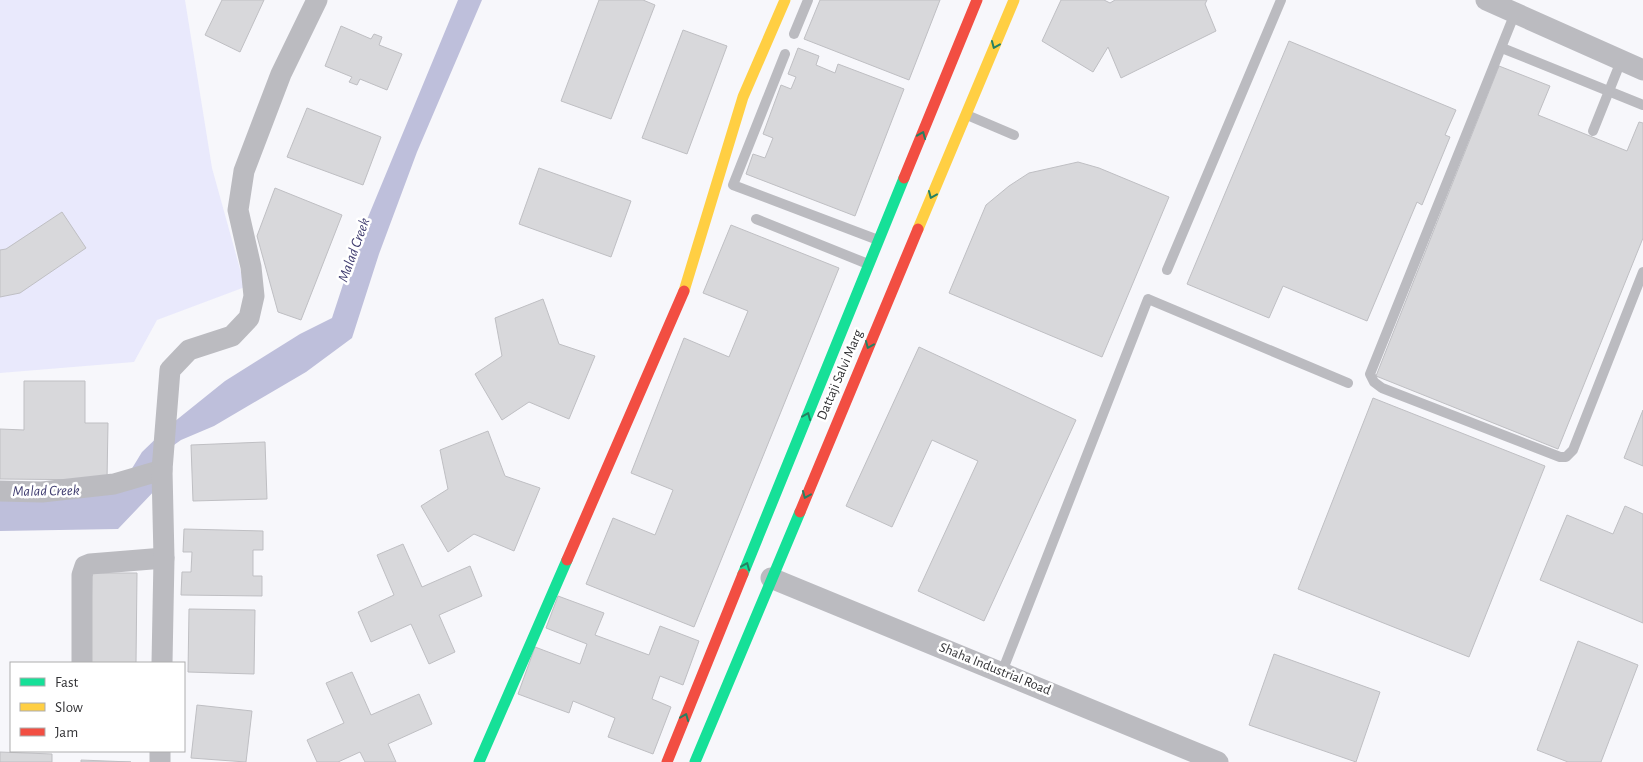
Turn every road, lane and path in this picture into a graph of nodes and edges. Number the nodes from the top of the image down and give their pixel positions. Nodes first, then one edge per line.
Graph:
1 (317, 0) edge
2 (785, 0) edge
3 (808, 0) edge
4 (977, 0) edge
5 (1014, 0) edge
6 (1281, 0) edge
7 (1486, 0) edge
8 (1515, 13) junction
9 (794, 34) dead end
10 (1502, 48) junction
11 (785, 54) dead end
12 (1621, 61) junction
13 (1643, 70) edge
14 (1609, 91) junction
15 (1643, 105) edge
16 (966, 114) junction
17 (1592, 130) dead end
18 (1014, 135) dead end
19 (756, 218) dead end
20 (878, 240) junction
21 (869, 264) junction
22 (1167, 270) dead end
23 (1643, 272) edge
24 (1348, 383) dead end
25 (162, 470) junction
26 (0, 491) edge
27 (164, 558) junction
28 (771, 578) junction
29 (82, 662) edge
30 (162, 662) edge
31 (1002, 672) junction
32 (479, 762) edge
33 (667, 762) edge
34 (695, 762) edge
35 (1218, 762) edge

1 - 25 street
2 - 32 street
3 - 9 lane
20 -> 4 street, Dattaji Salvi Marg
5 -> 16 street, Dattaji Salvi Marg
6 - 22 lane
7 - 8 street
8 - 10 lane
8 - 12 street
10 - 14 lane
10 - 23 lane
11 - 20 lane
12 - 13 street
12 - 14 lane
14 - 15 lane
14 - 17 lane
16 - 18 lane
16 -> 28 street, Dattaji Salvi Marg
19 - 21 lane
20 - 21 street, Dattaji Salvi Marg
33 -> 21 street, Dattaji Salvi Marg
24 - 31 lane
25 - 26 street
25 - 27 street
27 - 29 street
27 - 30 street
28 - 31 street, Shaha Industrial Road
28 - 34 street, Dattaji Salvi Marg
31 - 35 street, Shaha Industrial Road

